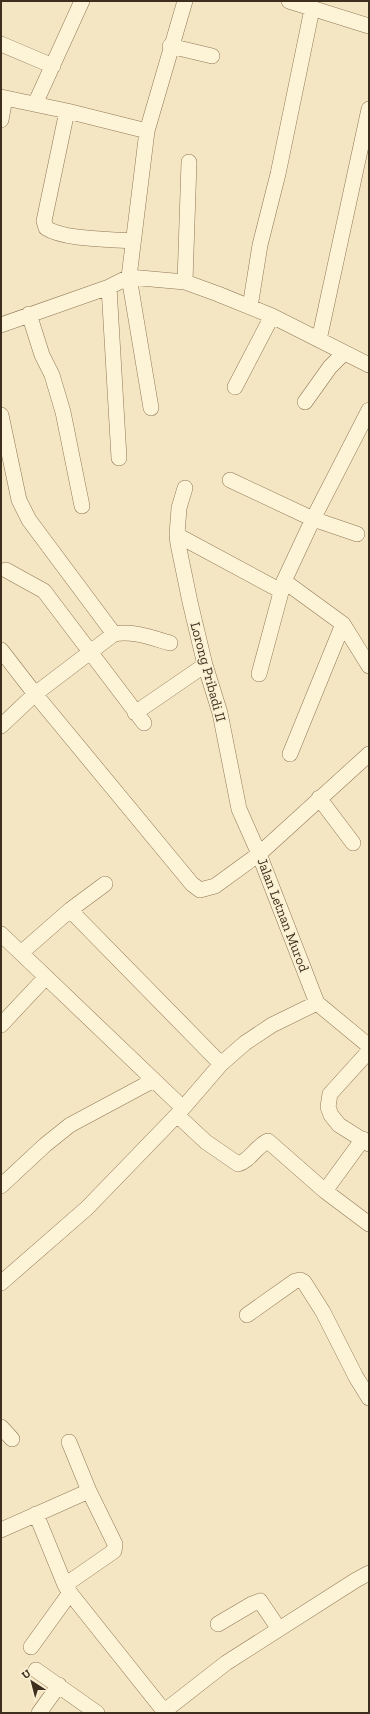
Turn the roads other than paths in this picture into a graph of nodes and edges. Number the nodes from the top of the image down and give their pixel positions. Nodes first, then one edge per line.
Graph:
1 (82, 1) edge
2 (185, 1) edge
3 (289, 1) edge
4 (321, 8) edge
5 (369, 26) edge
6 (1, 44) edge
7 (170, 46) junction
8 (212, 56) dead end
9 (53, 66) junction
10 (3, 97) edge
11 (35, 104) junction
12 (369, 109) edge
13 (67, 110) junction
14 (1, 120) edge
15 (146, 131) junction
16 (189, 162) dead end
17 (133, 241) junction
18 (129, 277) junction
19 (185, 282) junction
20 (108, 287) junction
21 (250, 307) junction
22 (29, 314) junction
23 (272, 316) junction
24 (1, 324) edge
25 (320, 340) junction
26 (344, 353) junction
27 (369, 365) edge
28 (235, 387) dead end
29 (305, 402) dead end
30 (151, 408) dead end
31 (369, 410) edge
32 (1, 415) edge
33 (119, 458) dead end
34 (230, 480) dead end
35 (185, 488) dead end
36 (82, 506) dead end
37 (313, 519) junction
38 (177, 534) junction
39 (357, 534) dead end
40 (6, 570) dead end
41 (282, 586) junction
42 (343, 624) junction
43 (114, 634) junction
44 (170, 643) dead end
45 (1, 650) edge
46 (91, 651) junction
47 (205, 665) junction
48 (369, 666) edge
49 (259, 674) dead end
50 (35, 694) junction
51 (1, 726) edge
52 (290, 754) dead end
53 (369, 754) edge
54 (319, 798) junction
55 (353, 843) dead end
56 (259, 854) junction
57 (105, 884) dead end
58 (70, 910) junction
59 (1, 934) edge
60 (21, 953) junction
61 (46, 977) junction
62 (317, 1003) junction
63 (1, 1025) edge
64 (369, 1046) edge
65 (369, 1051) edge
66 (221, 1064) junction
67 (154, 1080) junction
68 (180, 1111) junction
69 (366, 1141) edge
70 (1, 1186) edge
71 (325, 1191) junction
72 (369, 1224) edge
73 (1, 1283) edge
74 (247, 1315) dead end
75 (369, 1398) edge
76 (1, 1427) edge
77 (12, 1439) dead end
78 (69, 1442) dead end
79 (89, 1491) junction
80 (36, 1514) junction
81 (1, 1530) edge
82 (369, 1573) edge
83 (67, 1589) junction
84 (218, 1624) dead end
85 (279, 1629) junction
86 (31, 1647) dead end
87 (36, 1670) dead end
88 (59, 1685) junction
89 (163, 1712) edge
90 (38, 1713) edge
91 (97, 1713) edge

1 - 9 street
2 - 7 street
3 - 4 street
4 - 5 street
4 - 21 street
6 - 9 street
7 - 8 street
7 - 15 street
9 - 11 street
10 - 11 street
10 - 14 street
11 - 13 street
12 - 25 street
13 - 15 street
13 - 17 street
15 - 17 street
16 - 19 street
17 - 18 street
18 - 19 street
18 - 20 street
18 - 30 street
19 - 21 street
20 - 22 street
20 - 33 street
21 - 23 street
22 - 24 street
22 - 36 street
23 - 25 street
23 - 28 street
25 - 26 street
26 - 27 street
26 - 29 street
31 - 37 street
32 - 43 street
34 - 37 street
35 - 38 street, Lorong Pribadi II
37 - 39 street
37 - 41 street
38 - 41 street
38 - 47 street, Lorong Pribadi II
40 - 46 street
41 - 42 street
41 - 49 street
42 - 48 street
42 - 52 street
43 - 44 street
43 - 46 street
45 - 50 street
46 - 47 street
46 - 50 street
47 - 56 street, Lorong Pribadi II
50 - 51 street
50 - 56 street
53 - 54 street, Jalan Letnan Murod
54 - 55 street
54 - 56 street, Jalan Letnan Murod
56 - 62 street, Jalan Letnan Murod
57 - 58 street
58 - 60 street
58 - 66 street
59 - 60 street
60 - 61 street
61 - 63 street
61 - 67 street
62 - 64 street
62 - 66 street
65 - 69 street
66 - 68 street
67 - 68 street
67 - 70 street
68 - 71 street
68 - 73 street
69 - 71 street
71 - 72 street
74 - 75 street
76 - 77 street
78 - 79 street
79 - 80 street
79 - 83 street
80 - 81 street
80 - 83 street
82 - 85 street
83 - 86 street
83 - 89 street
84 - 85 street
85 - 89 street
87 - 88 street
88 - 90 street
88 - 91 street

